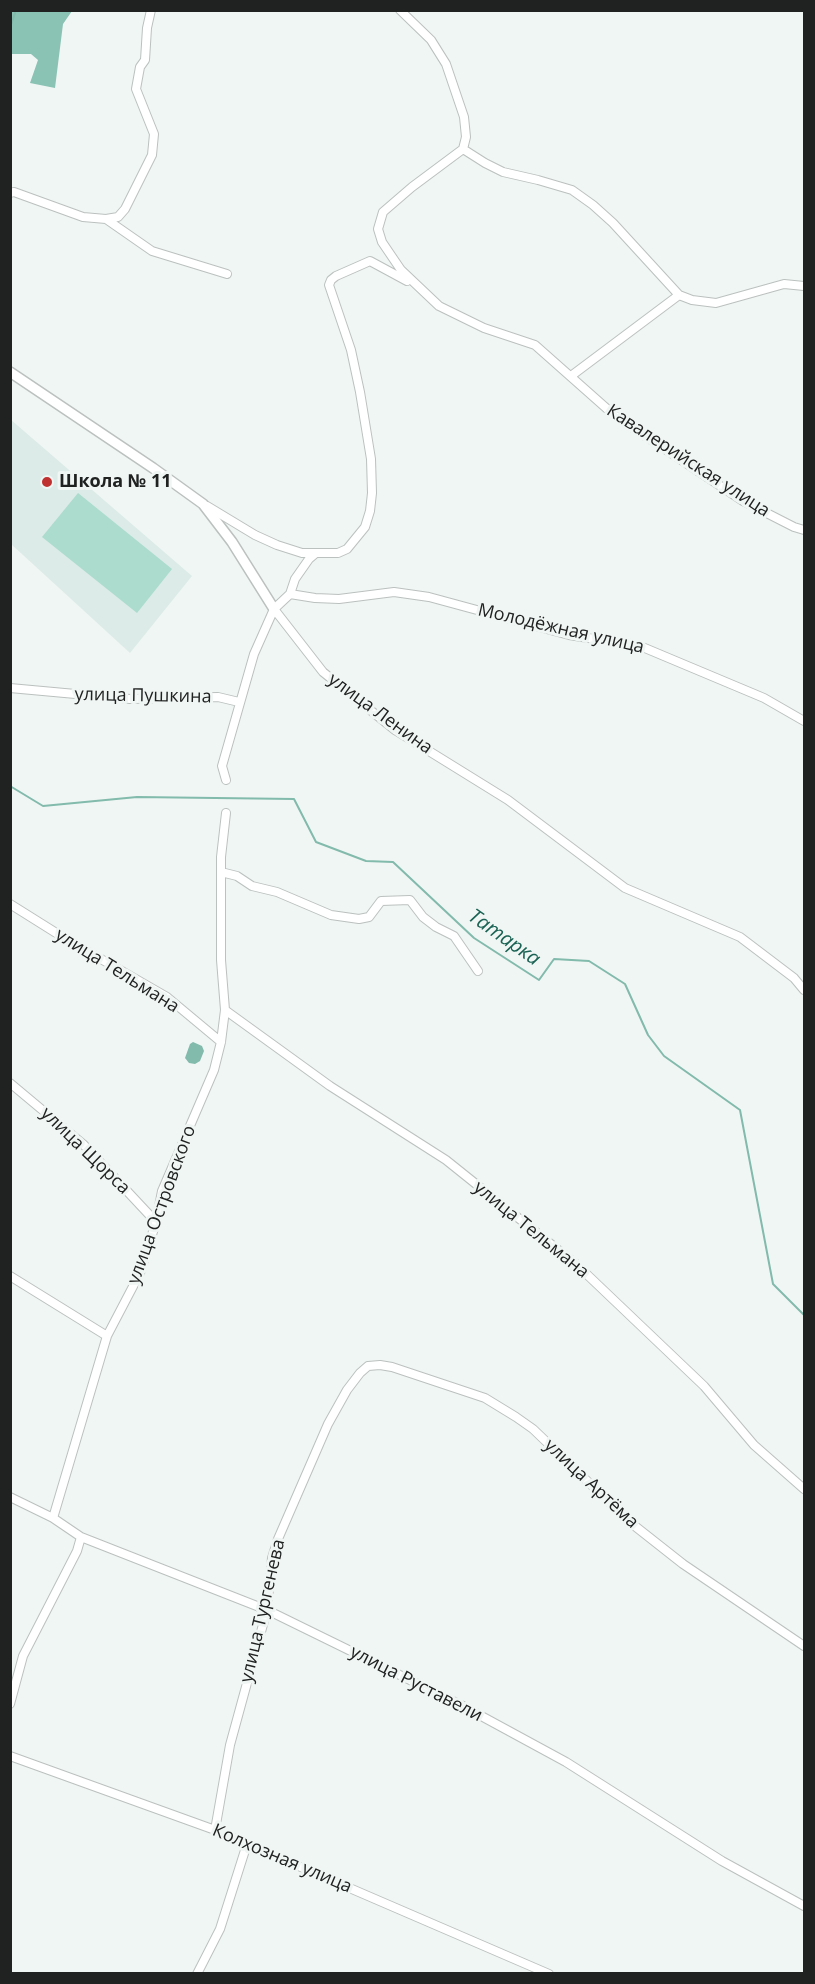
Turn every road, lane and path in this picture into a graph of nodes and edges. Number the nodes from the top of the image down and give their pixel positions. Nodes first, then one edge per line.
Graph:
1 (151, 10) edge
2 (400, 10) edge
3 (463, 149) junction
4 (10, 193) edge
5 (106, 219) junction
6 (227, 274) dead end
7 (804, 285) edge
8 (417, 287) junction
9 (679, 295) junction
10 (10, 372) edge
11 (571, 376) junction
12 (203, 504) junction
13 (804, 530) edge
14 (316, 552) junction
15 (290, 594) junction
16 (274, 609) junction
17 (10, 688) edge
18 (239, 702) junction
19 (804, 721) edge
20 (226, 780) dead end
21 (226, 813) dead end
22 (221, 872) junction
23 (10, 904) edge
24 (478, 971) dead end
25 (804, 990) edge
26 (225, 1010) junction
27 (221, 1042) junction
28 (10, 1083) edge
29 (156, 1222) junction
30 (10, 1276) edge
31 (107, 1336) junction
32 (360, 1373) joint
33 (804, 1489) edge
34 (10, 1497) edge
35 (53, 1518) junction
36 (81, 1537) junction
37 (267, 1610) junction
38 (804, 1646) edge
39 (10, 1704) edge
40 (10, 1756) edge
41 (215, 1830) junction
42 (247, 1844) junction
43 (804, 1906) edge
44 (197, 1974) edge
45 (549, 1974) edge

1 - 5 street
2 - 3 street
3 - 8 street, Кавалерийская улица
3 - 9 street
4 - 5 street
5 - 6 street
7 - 9 street
8 - 11 street, Кавалерийская улица
8 - 14 street
9 - 11 street
10 - 12 street, улица Ленина
11 - 13 street, Кавалерийская улица
12 - 14 street
12 - 16 street, улица Ленина
14 - 15 street
15 - 16 street
15 - 19 street, Молодёжная улица
16 - 18 street
16 - 25 street, улица Ленина
17 - 18 street, улица Пушкина
18 - 20 street
21 - 22 street, улица Островского
22 - 24 street
22 - 26 street, улица Островского
23 - 27 street, улица Тельмана
26 - 27 street, улица Островского
26 - 33 street, улица Тельмана
27 - 29 street, улица Островского
28 - 29 street, улица Щорса
29 - 31 street, улица Островского
30 - 31 street
31 - 35 street, улица Островского
32 - 37 street, улица Тургенева
32 - 38 street, улица Артёма
34 - 35 street, улица Руставели
35 - 36 street, улица Руставели
36 - 37 street, улица Руставели
36 - 39 street
37 - 41 street, улица Тургенева
37 - 43 street, улица Руставели
40 - 41 street, Колхозная улица
41 - 42 street, Колхозная улица
42 - 44 street
42 - 45 street, Колхозная улица

